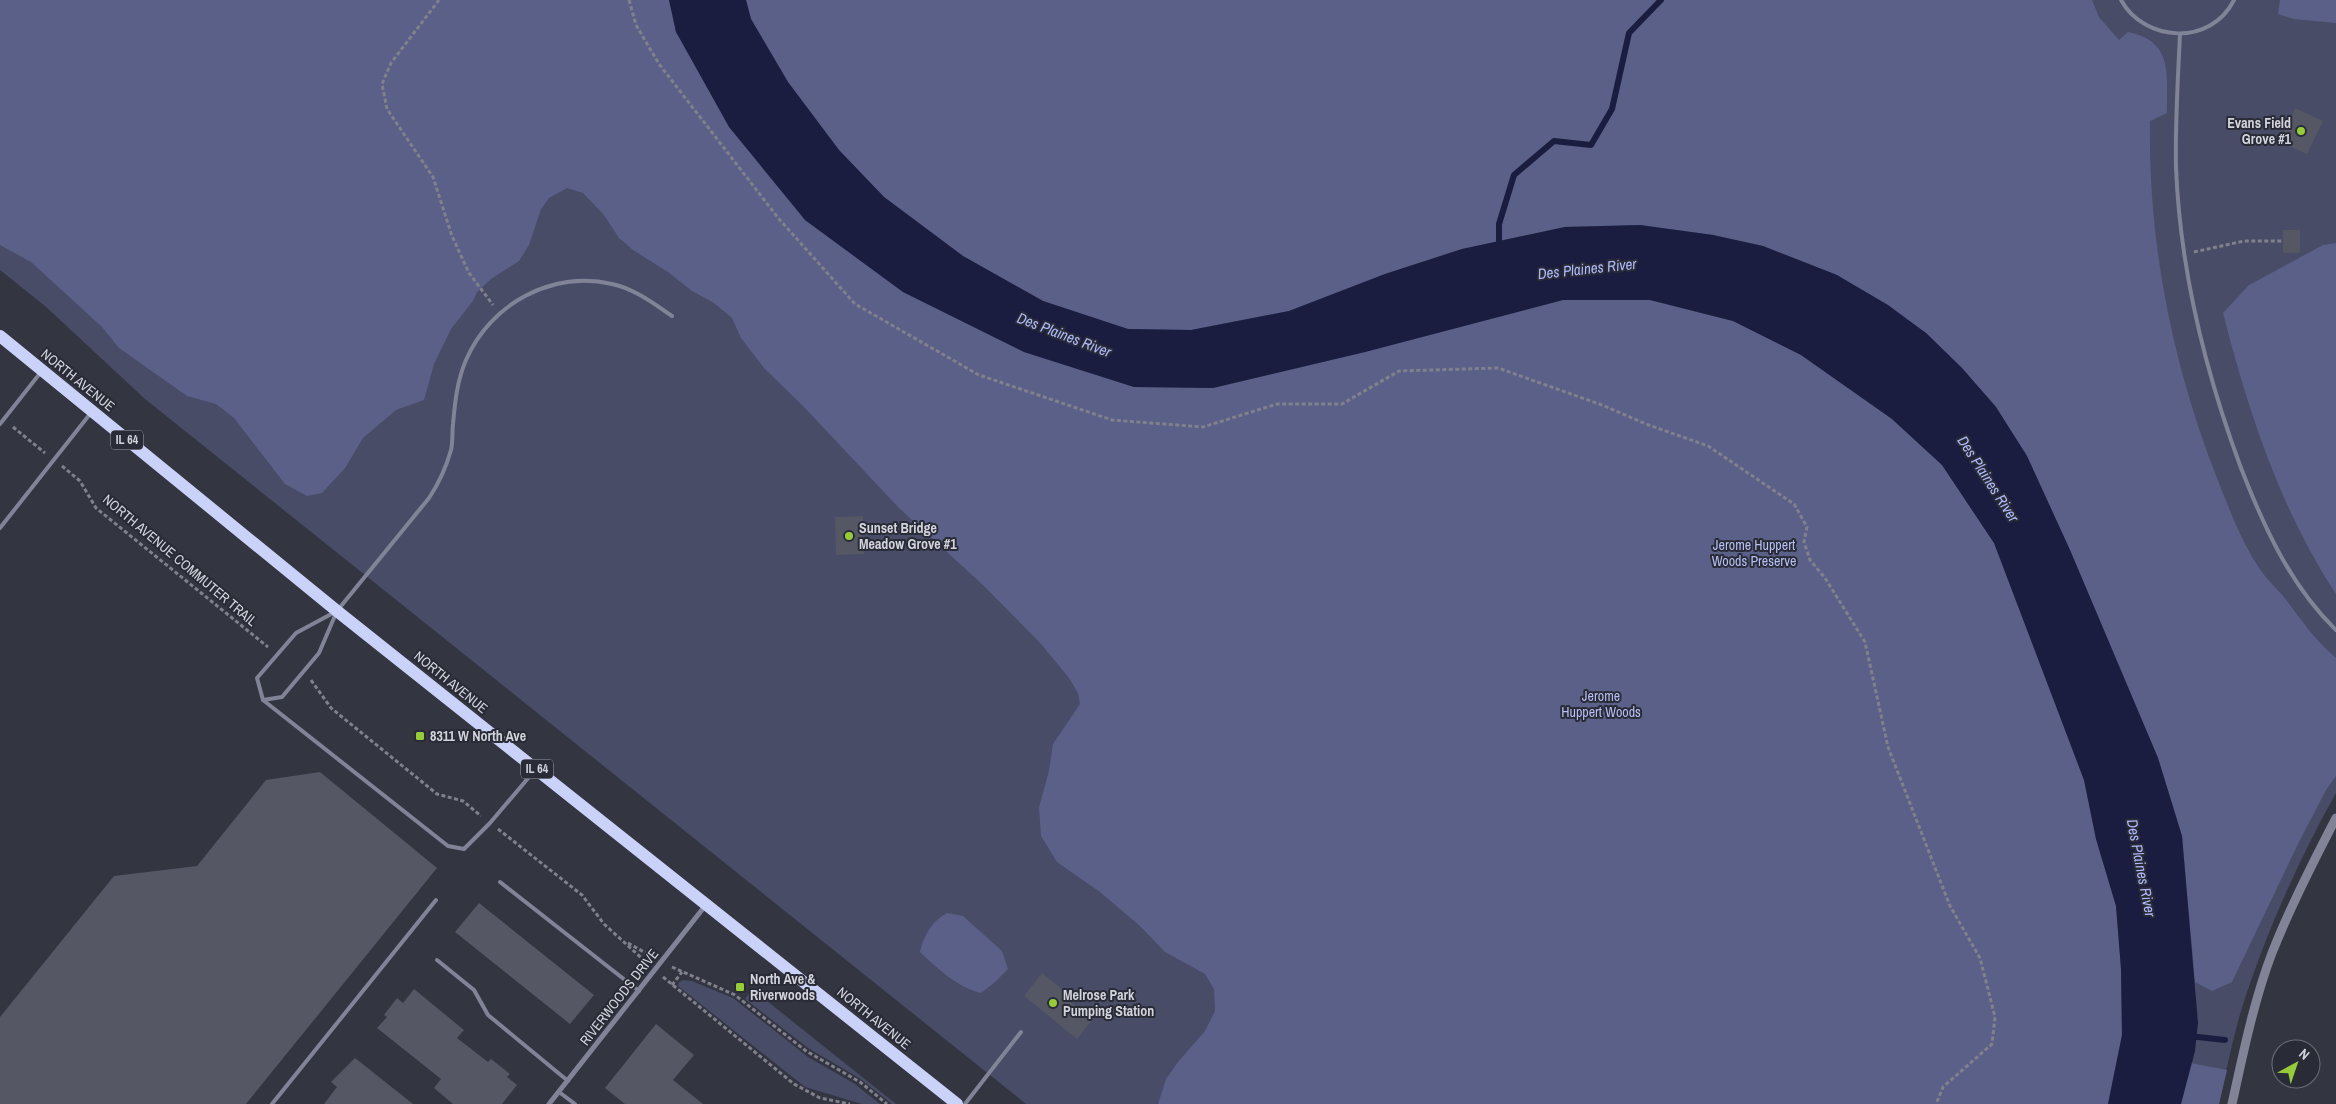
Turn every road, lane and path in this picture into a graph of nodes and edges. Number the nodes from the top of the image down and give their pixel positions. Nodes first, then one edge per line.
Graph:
1 (439, 0) edge
2 (630, 0) edge
3 (2121, 0) edge
4 (2234, 0) edge
5 (2180, 34) junction
6 (2283, 241) dead end
7 (2184, 254) junction
8 (499, 313) junction
9 (672, 316) dead end
10 (0, 336) edge
11 (42, 370) junction
12 (92, 411) junction
13 (0, 424) edge
14 (10, 425) dead end
15 (43, 451) dead end
16 (62, 466) dead end
17 (0, 528) edge
18 (337, 611) junction
19 (2336, 630) edge
20 (267, 646) dead end
21 (312, 680) dead end
22 (263, 700) junction
23 (536, 769) junction
24 (476, 812) dead end
25 (2336, 818) edge
26 (498, 829) dead end
27 (500, 882) dead end
28 (436, 900) dead end
29 (707, 904) junction
30 (623, 940) junction
31 (650, 956) dead end
32 (437, 960) dead end
33 (645, 961) dead end
34 (666, 980) dead end
35 (672, 984) junction
36 (639, 991) junction
37 (1021, 1032) dead end
38 (568, 1081) junction
39 (559, 1092) junction
40 (272, 1104) edge
41 (550, 1104) edge
42 (575, 1104) edge
43 (850, 1104) edge
44 (887, 1104) edge
45 (957, 1104) edge
46 (965, 1104) edge
47 (1936, 1104) edge
48 (2232, 1104) edge

1 - 8 path
2 - 47 path
3 - 5 lane
4 - 5 lane
5 - 7 lane
6 - 7 path
7 - 19 lane
8 - 9 lane
8 - 18 lane
10 - 11 main road, NORTH AVENUE / IL 64
11 - 12 main road, NORTH AVENUE / IL 64
11 - 13 lane
12 - 17 lane
12 - 18 main road, NORTH AVENUE / IL 64
14 - 15 path
16 - 20 path, NORTH AVENUE COMMUTER TRAIL
18 - 22 lane
18 - 22 lane
18 - 23 main road, NORTH AVENUE / IL 64
21 - 24 path
22 - 23 lane
23 - 29 main road, NORTH AVENUE / IL 64
25 - 48 street
26 - 30 path
27 - 36 lane
28 - 40 lane
29 - 36 street, RIVERWOODS DRIVE
29 - 45 main road, NORTH AVENUE / IL 64
30 - 31 path
30 - 33 path
32 - 38 lane
34 - 35 path
35 - 43 path
35 - 44 path
36 - 38 street, RIVERWOODS DRIVE
37 - 46 lane
38 - 39 street, RIVERWOODS DRIVE
39 - 41 street, RIVERWOODS DRIVE
39 - 42 lane

